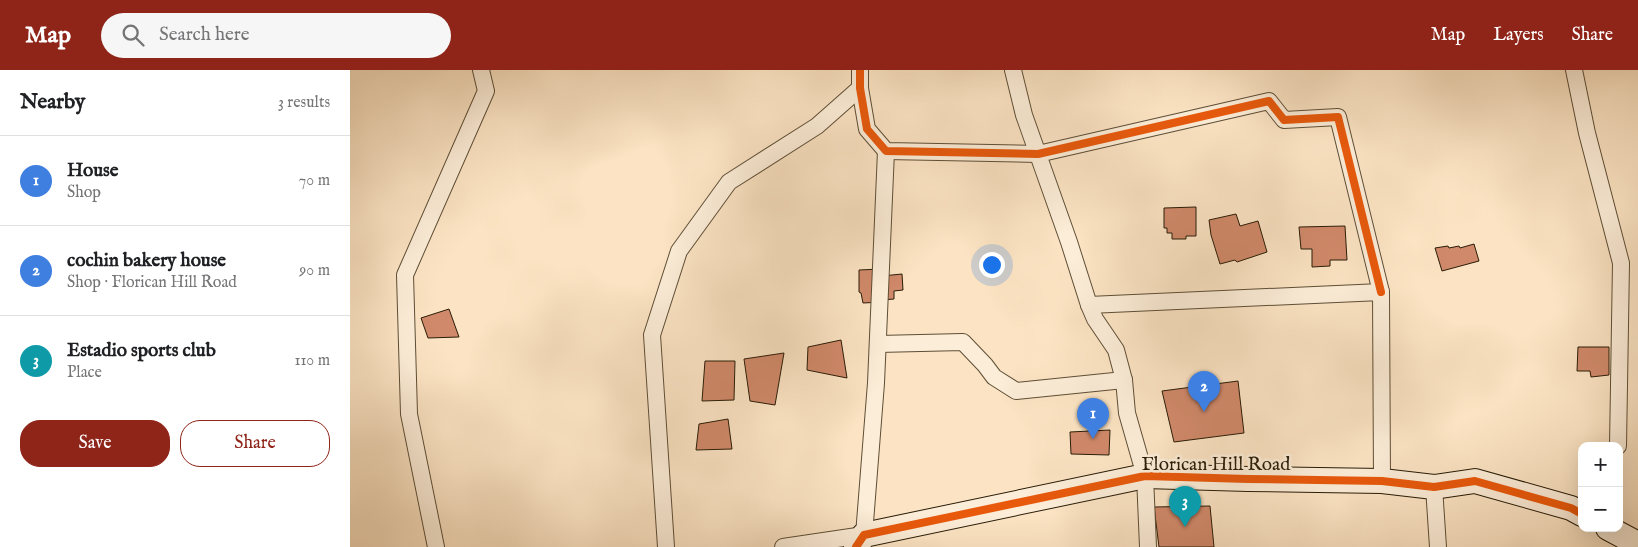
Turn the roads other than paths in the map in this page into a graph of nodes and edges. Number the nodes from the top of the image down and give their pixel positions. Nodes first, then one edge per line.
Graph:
1 (481, 70) edge
2 (860, 70) edge
3 (1013, 70) edge
4 (1574, 70) edge
5 (860, 88) junction
6 (886, 151) junction
7 (1038, 154) junction
8 (1381, 292) junction
9 (1089, 305) junction
10 (878, 344) junction
11 (1124, 380) junction
12 (1618, 442) edge
13 (1145, 476) junction
14 (1382, 481) junction
15 (1434, 487) junction
16 (1578, 512) edge
17 (1617, 532) edge
18 (860, 541) edge
19 (1638, 544) edge
20 (436, 547) edge
21 (666, 547) edge
22 (783, 547) edge
23 (1148, 547) edge
24 (1438, 547) edge

1 - 20 street
2 - 5 street
3 - 7 street
4 - 12 street
5 - 6 street
5 - 21 street
6 - 7 street
6 - 10 street
7 - 8 street
7 - 9 street
8 - 9 street
8 - 14 street
9 - 11 street
10 - 11 street
10 - 18 street
11 - 13 street
13 - 14 street, Florican Hill Road
13 - 18 street, Florican Hill Road
13 - 23 street
14 - 15 street, Florican Hill Road
15 - 16 street, Florican Hill Road
15 - 24 street
17 - 19 street
18 - 22 street

